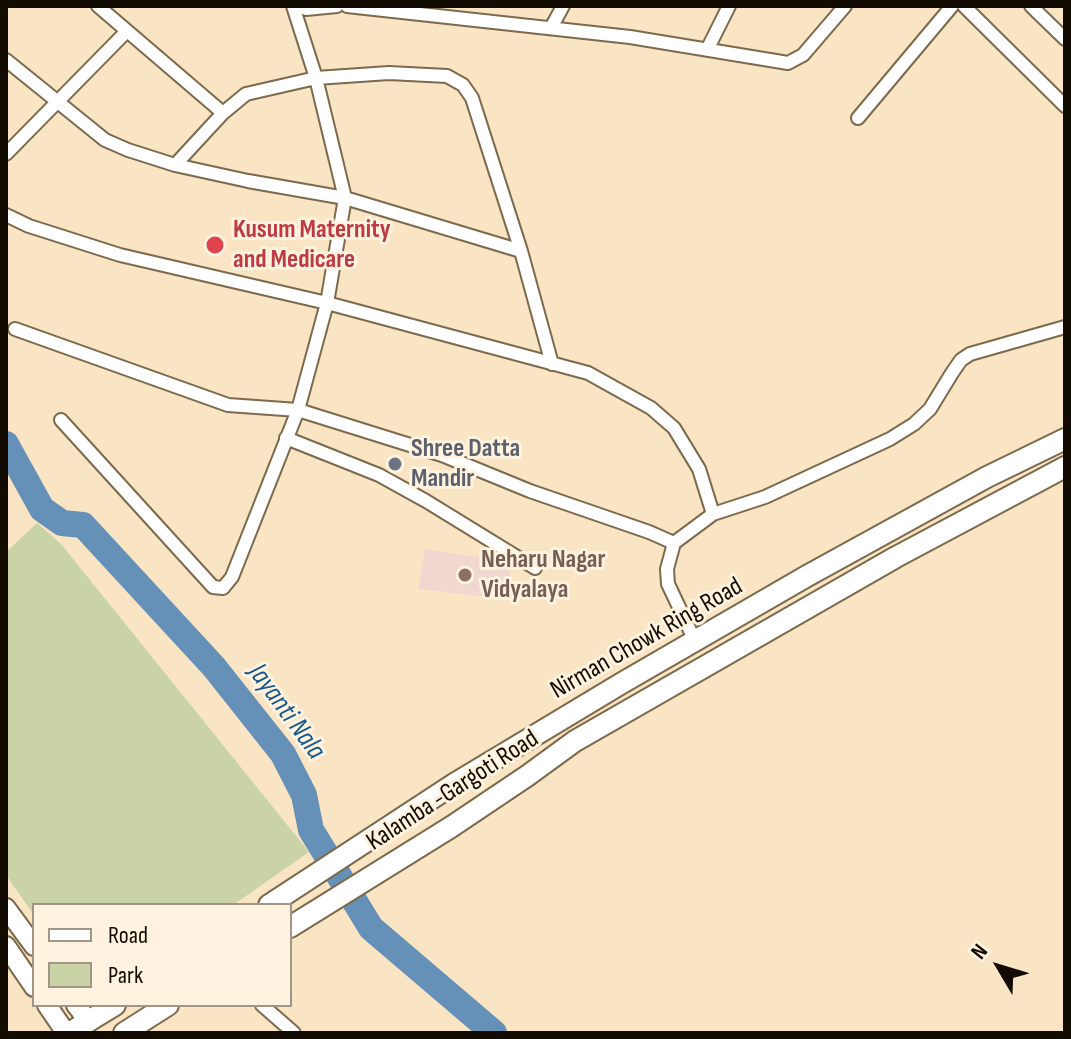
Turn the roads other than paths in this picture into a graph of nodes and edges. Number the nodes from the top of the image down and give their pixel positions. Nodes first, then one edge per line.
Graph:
1 (295, 6) edge
2 (337, 6) edge
3 (347, 6) edge
4 (563, 6) edge
5 (729, 6) edge
6 (845, 6) edge
7 (952, 6) edge
8 (964, 6) edge
9 (1031, 6) edge
10 (107, 9) edge
11 (458, 12) edge
12 (551, 28) junction
13 (127, 31) junction
14 (1065, 39) edge
15 (708, 48) junction
16 (6, 60) edge
17 (316, 78) junction
18 (58, 101) junction
19 (1065, 106) edge
20 (223, 113) junction
21 (858, 118) dead end
22 (6, 154) edge
23 (175, 165) junction
24 (345, 198) junction
25 (9, 222) edge
26 (521, 251) junction
27 (327, 303) junction
28 (1065, 327) edge
29 (15, 329) dead end
30 (552, 364) junction
31 (298, 410) junction
32 (61, 420) dead end
33 (286, 438) junction
34 (1065, 439) edge
35 (1065, 467) edge
36 (713, 514) junction
37 (674, 543) junction
38 (535, 568) dead end
39 (695, 641) junction
40 (272, 903) edge
41 (6, 908) edge
42 (292, 926) edge
43 (32, 943) edge
44 (6, 946) edge
45 (32, 984) edge
46 (48, 1007) edge
47 (108, 1007) edge
48 (165, 1007) edge
49 (264, 1007) edge
50 (82, 1014) edge
51 (68, 1033) edge
52 (124, 1033) edge
53 (294, 1033) edge

1 - 2 street
1 - 17 street
3 - 11 street
4 - 12 street
5 - 15 street
6 - 15 street
7 - 21 street
8 - 19 street
9 - 14 street
10 - 13 street
11 - 12 street
12 - 15 street
13 - 18 street
13 - 20 street
16 - 18 street
17 - 20 street
17 - 24 street
17 - 26 street
18 - 22 street
18 - 23 street
20 - 23 street
23 - 24 street
24 - 26 street
24 - 27 street
25 - 27 street
26 - 30 street
27 - 30 street
27 - 31 street
28 - 36 street
29 - 31 street
30 - 36 street
31 - 33 street
31 - 37 street
32 - 33 street
33 - 38 street
34 - 39 main road, Nirman Chowk Ring Road
35 - 42 main road, Kalamba -Gargoti Road
36 - 37 street
37 - 39 street
39 - 40 main road, Nirman Chowk Ring Road
41 - 43 main road
44 - 45 main road
46 - 51 main road
47 - 50 main road
48 - 52 main road
49 - 53 street
50 - 51 main road

